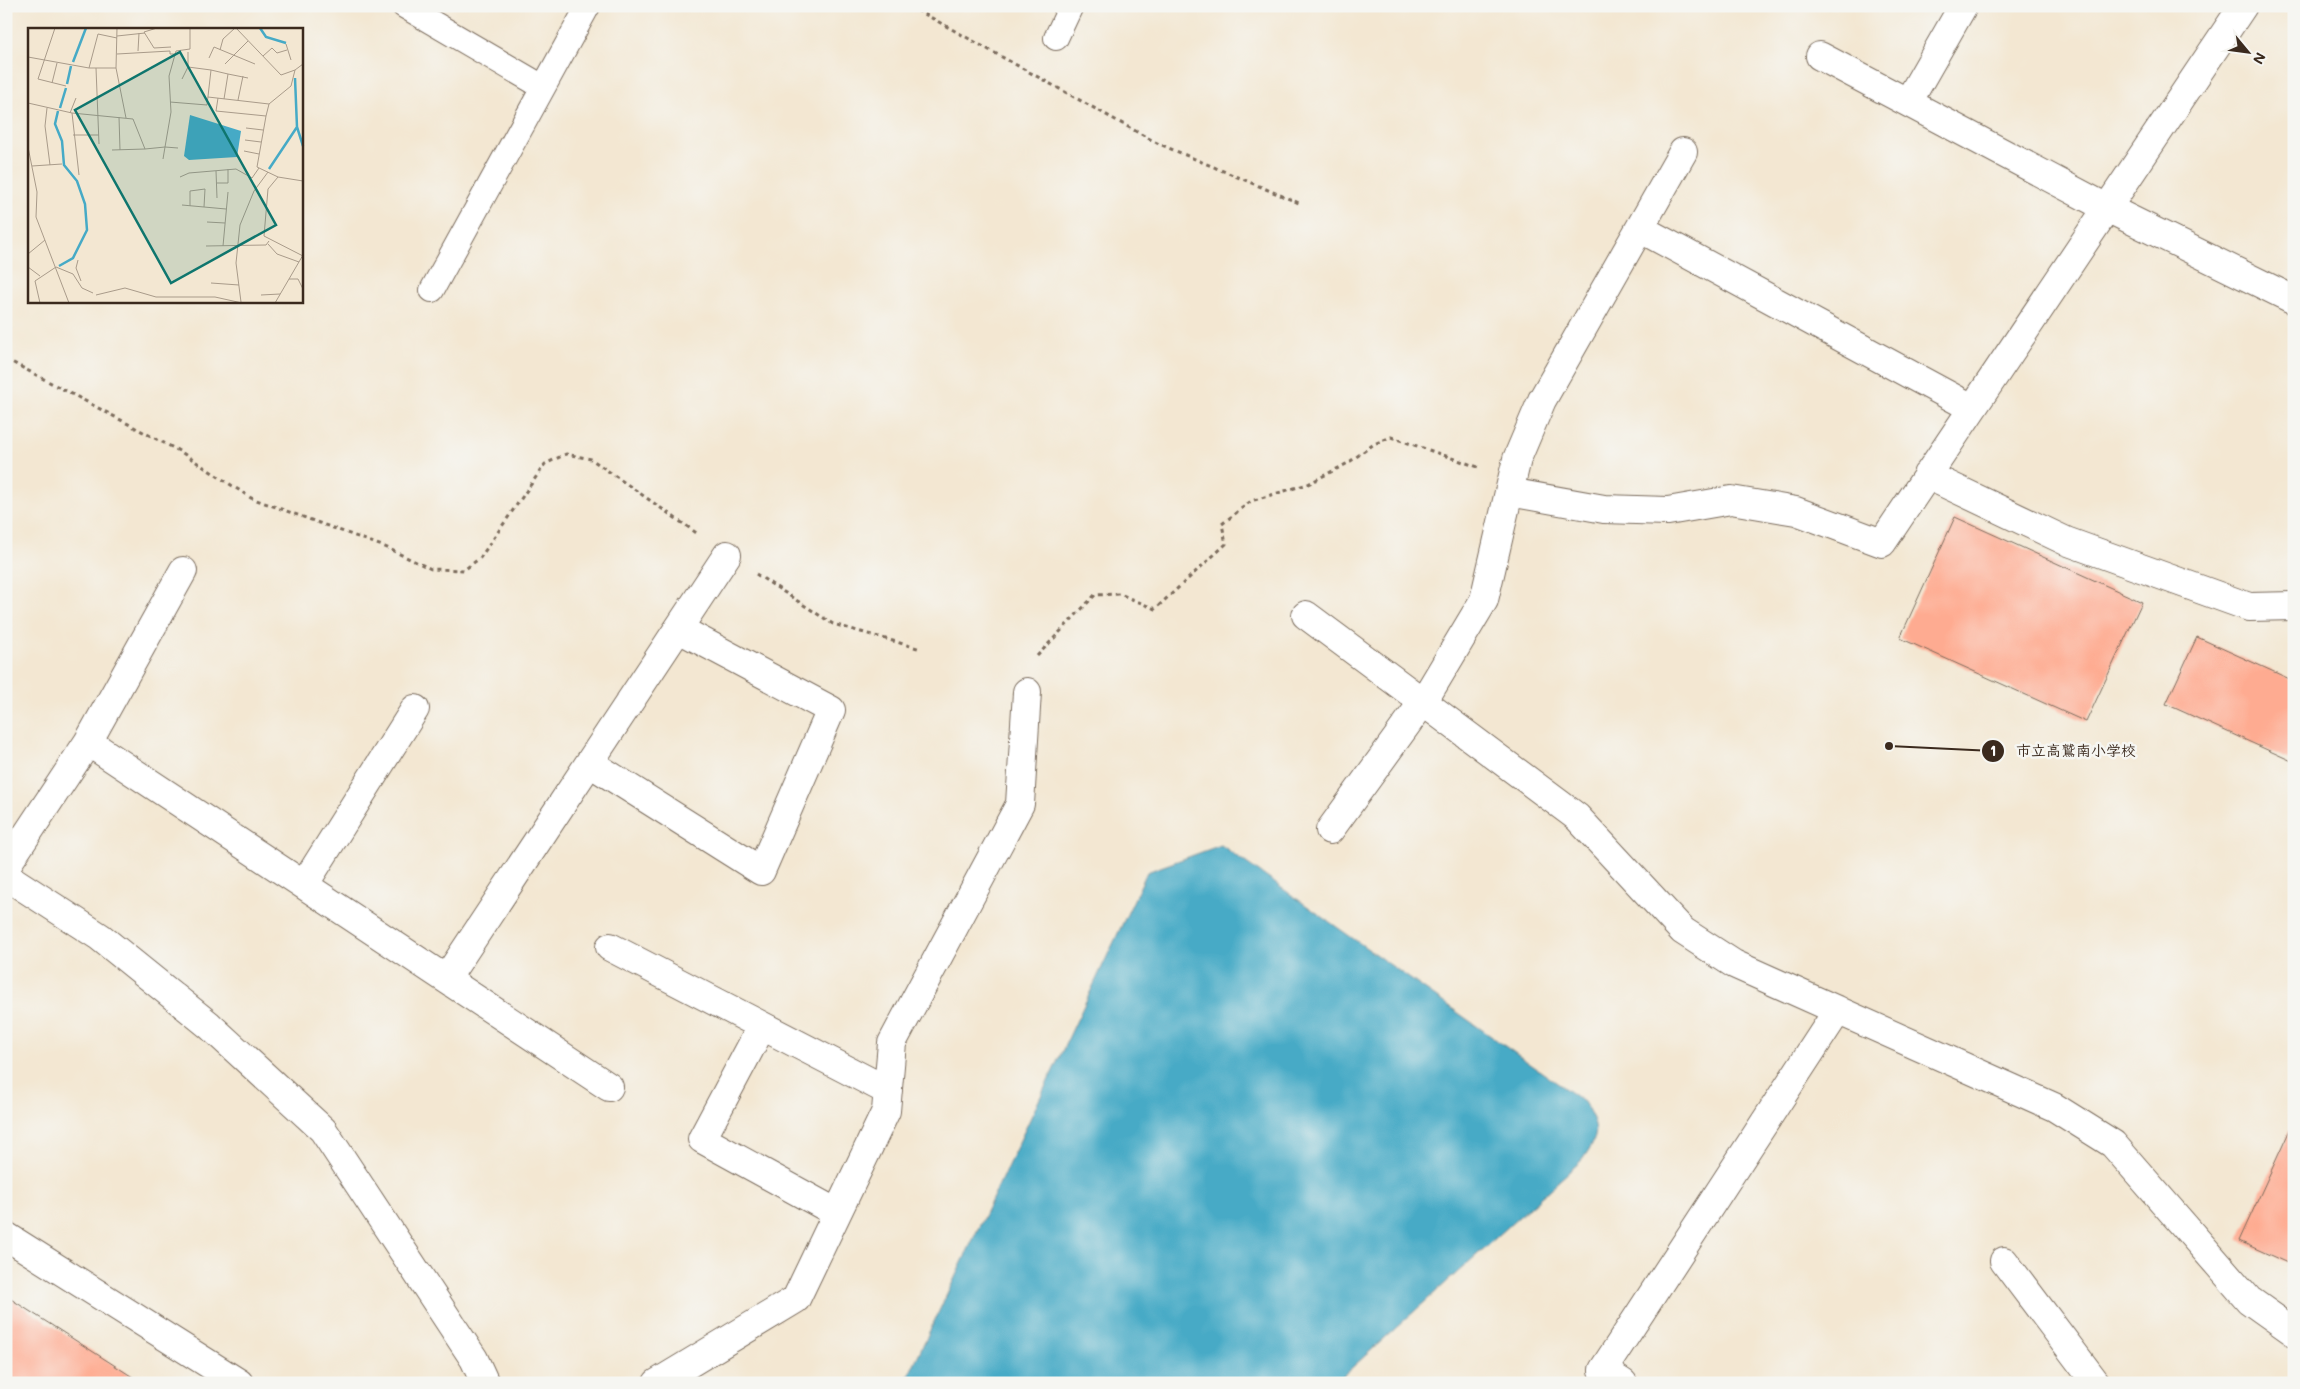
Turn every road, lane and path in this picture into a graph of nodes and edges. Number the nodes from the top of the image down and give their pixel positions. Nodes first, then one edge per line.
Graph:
1 (404, 6) edge
2 (588, 6) edge
3 (910, 6) edge
4 (1071, 6) edge
5 (1963, 6) edge
6 (2243, 6) edge
7 (1056, 38) dead end
8 (1820, 56) dead end
9 (543, 87) junction
10 (1908, 102) junction
11 (1683, 152) dead end
12 (1298, 203) dead end
13 (2107, 208) junction
14 (1641, 229) junction
15 (432, 290) dead end
16 (2294, 300) edge
17 (6, 359) edge
18 (1972, 408) junction
19 (1927, 475) junction
20 (1511, 484) junction
21 (727, 555) junction
22 (184, 571) dead end
23 (2294, 606) edge
24 (1306, 615) dead end
25 (679, 629) junction
26 (920, 649) dead end
27 (1027, 692) joint
28 (1423, 702) junction
29 (415, 709) dead end
30 (88, 742) junction
31 (590, 763) junction
32 (1330, 830) dead end
33 (6, 866) edge
34 (6, 876) edge
35 (304, 885) junction
36 (610, 947) dead end
37 (446, 979) junction
38 (1838, 1010) junction
39 (762, 1026) junction
40 (609, 1087) dead end
41 (888, 1091) junction
42 (837, 1213) junction
43 (6, 1236) edge
44 (2004, 1261) dead end
45 (2294, 1332) edge
46 (240, 1383) edge
47 (485, 1383) edge
48 (657, 1383) edge
49 (1623, 1383) edge
50 (2096, 1383) edge

1 - 9 lane
2 - 9 lane
3 - 12 path
4 - 7 lane
5 - 10 street
6 - 13 street
8 - 10 street
9 - 15 lane
10 - 13 street
11 - 14 street
13 - 16 street
13 - 18 street
14 - 18 street
14 - 20 street
17 - 21 path
18 - 19 street
19 - 20 street
19 - 23 street
20 - 27 path
20 - 28 street
21 - 25 street
21 - 26 path
22 - 30 street
24 - 28 street
25 - 31 street
25 - 31 street
27 - 41 street
28 - 32 street
28 - 38 street
29 - 35 street
30 - 33 street
30 - 35 street
31 - 37 street
34 - 47 street
35 - 37 street
36 - 39 street
37 - 40 street
38 - 45 street
38 - 49 street
39 - 41 street
39 - 42 street
41 - 42 street
42 - 48 street
43 - 46 street
44 - 50 street

